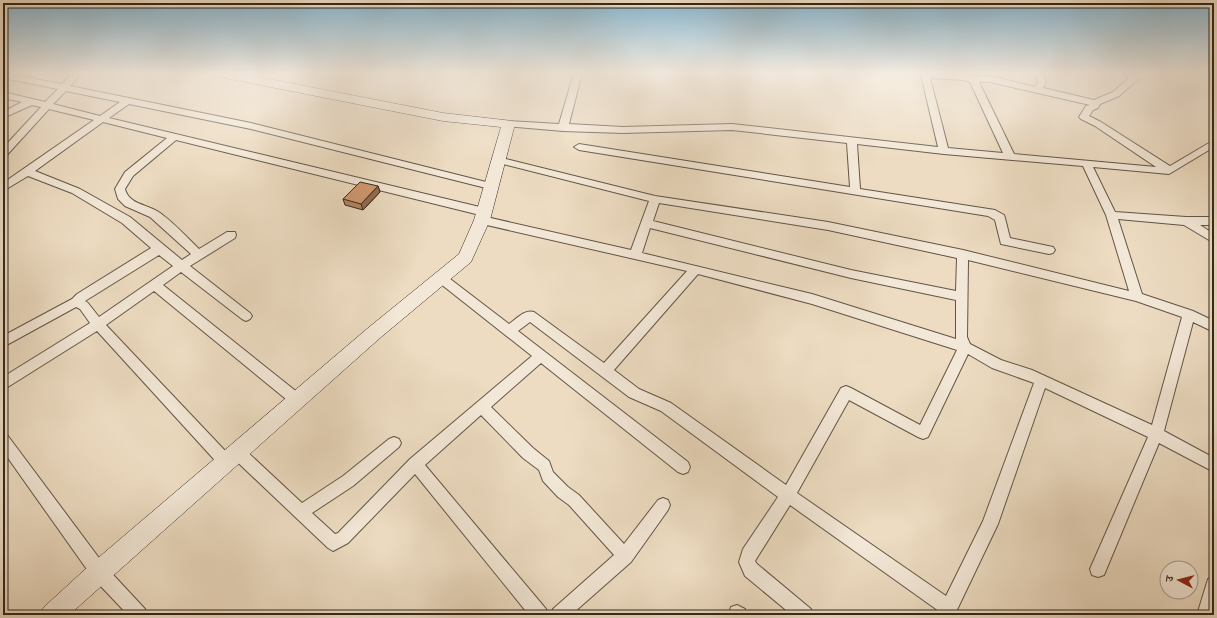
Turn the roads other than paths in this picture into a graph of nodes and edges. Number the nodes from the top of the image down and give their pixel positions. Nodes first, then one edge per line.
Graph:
1 (30, 102) joint
2 (51, 102) edge
3 (126, 102) edge
4 (131, 102) edge
5 (366, 102) edge
6 (570, 102) edge
7 (932, 102) edge
8 (984, 102) edge
9 (1090, 102) edge
10 (1095, 103) joint
11 (47, 106) junction
12 (3, 115) edge
13 (100, 119) junction
14 (508, 124) junction
15 (563, 128) junction
16 (174, 137) junction
17 (852, 141) junction
18 (1214, 143) edge
19 (580, 147) dead end
20 (944, 151) junction
21 (3, 154) edge
22 (1010, 157) junction
23 (498, 160) junction
24 (1086, 163) junction
25 (1169, 171) junction
26 (26, 172) junction
27 (490, 186) junction
28 (3, 188) edge
29 (855, 191) junction
30 (655, 199) junction
31 (1111, 215) junction
32 (483, 216) junction
33 (1214, 221) edge
34 (1186, 222) junction
35 (646, 223) junction
36 (231, 235) dead end
37 (1214, 239) edge
38 (159, 249) junction
39 (1049, 250) dead end
40 (963, 254) junction
41 (199, 255) junction
42 (635, 256) junction
43 (182, 267) junction
44 (696, 269) junction
45 (441, 278) junction
46 (155, 285) junction
47 (962, 297) junction
48 (1137, 297) junction
49 (76, 302) junction
50 (1189, 314) junction
51 (246, 316) dead end
52 (98, 324) junction
53 (1214, 327) edge
54 (509, 331) junction
55 (3, 342) edge
56 (965, 347) junction
57 (541, 356) junction
58 (605, 371) junction
59 (1041, 381) junction
60 (3, 384) edge
61 (297, 400) junction
62 (482, 407) junction
63 (1156, 434) junction
64 (3, 440) edge
65 (394, 442) dead end
66 (232, 457) junction
67 (415, 464) junction
68 (1214, 465) edge
69 (683, 466) dead end
70 (788, 495) junction
71 (663, 505) dead end
72 (300, 513) junction
73 (625, 556) junction
74 (1098, 569) dead end
75 (99, 572) junction
76 (1214, 585) edge
77 (948, 611) edge
78 (52, 615) edge
79 (139, 615) edge
80 (540, 615) edge
81 (559, 615) edge
82 (805, 615) edge
83 (1205, 615) edge

1 - 11 street
1 - 12 street
2 - 11 street
3 - 13 street
4 - 27 street
5 - 14 street
6 - 15 street
7 - 20 street
8 - 22 street
9 - 10 street
10 - 25 street
11 - 13 street
11 - 21 street
13 - 16 street
13 - 26 street
14 - 15 street
14 - 23 street
15 - 17 street
16 - 32 street
16 - 41 street
17 - 20 street
17 - 29 street
18 - 25 street
19 - 29 street
20 - 22 street
22 - 24 street
23 - 27 street
23 - 30 street
24 - 25 street
24 - 31 street
26 - 28 street
26 - 38 street
27 - 32 street
29 - 39 street
30 - 35 street
30 - 40 street
31 - 34 street
31 - 48 street
32 - 42 street
32 - 45 street
33 - 34 street
34 - 37 street
35 - 42 street
35 - 47 street
36 - 41 street
38 - 43 street
38 - 49 street
40 - 47 street
40 - 48 street
41 - 43 street
42 - 44 street
43 - 46 street
43 - 51 street
44 - 56 street
44 - 58 street
45 - 54 street
45 - 61 street
46 - 52 street
46 - 61 street
47 - 56 street
48 - 50 street
49 - 52 street
49 - 55 street
50 - 53 street
50 - 63 street
52 - 60 street
52 - 66 street
54 - 57 street
54 - 58 street
56 - 59 street
56 - 70 street
57 - 62 street
57 - 69 street
58 - 70 street
59 - 63 street
59 - 77 street
61 - 66 street
62 - 67 street
62 - 73 street
63 - 68 street
63 - 74 street
64 - 75 street
65 - 72 street
66 - 72 street
66 - 75 street
67 - 72 street
67 - 80 street
70 - 77 street
70 - 82 street
71 - 73 street
73 - 81 street
75 - 78 street
75 - 79 street
76 - 83 street

